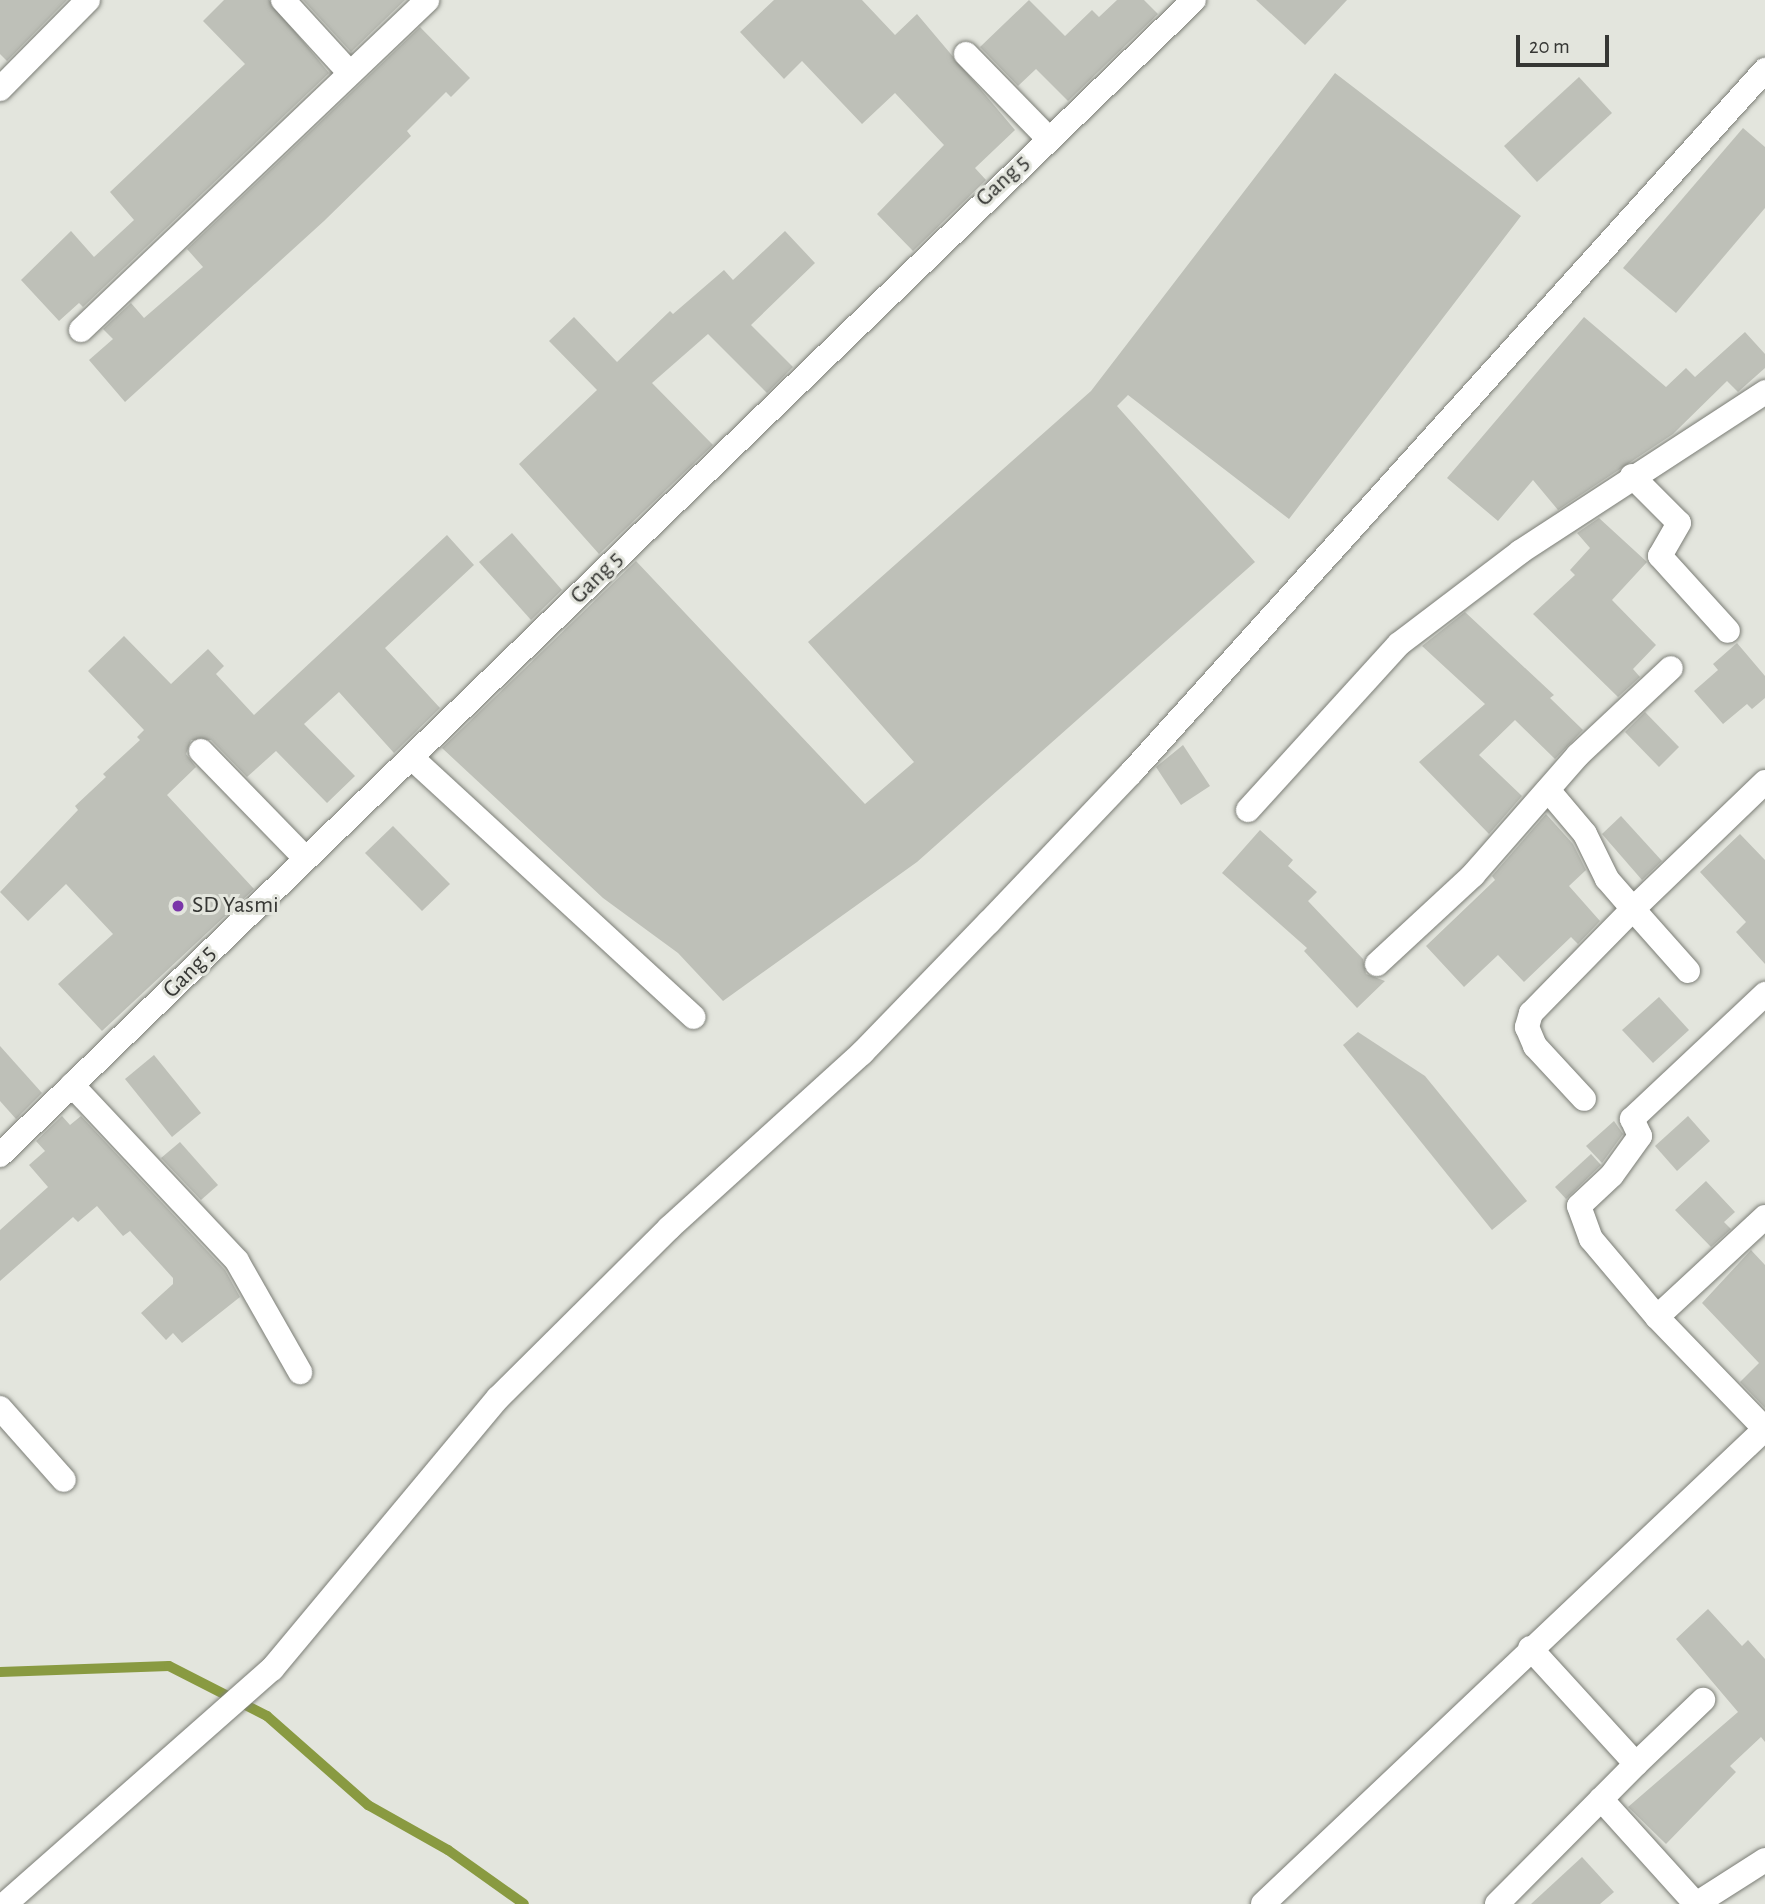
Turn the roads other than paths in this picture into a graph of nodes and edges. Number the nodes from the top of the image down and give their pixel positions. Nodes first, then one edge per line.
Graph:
1 (88, 0) edge
2 (283, 0) edge
3 (427, 0) edge
4 (1194, 0) edge
5 (966, 54) dead end
6 (1765, 70) edge
7 (349, 72) junction
8 (0, 89) edge
9 (1049, 139) junction
10 (81, 330) dead end
11 (1765, 392) edge
12 (1632, 476) junction
13 (1728, 631) dead end
14 (1671, 668) dead end
15 (201, 751) dead end
16 (413, 760) junction
17 (1765, 782) edge
18 (1548, 790) junction
19 (1248, 810) dead end
20 (304, 858) junction
21 (1633, 909) junction
22 (1377, 964) dead end
23 (1688, 971) dead end
24 (1765, 994) edge
25 (694, 1017) dead end
26 (72, 1085) junction
27 (1584, 1099) dead end
28 (3, 1147) edge
29 (1765, 1217) edge
30 (1657, 1317) junction
31 (300, 1372) dead end
32 (0, 1408) edge
33 (1765, 1429) edge
34 (64, 1480) dead end
35 (1530, 1648) junction
36 (1703, 1700) dead end
37 (1636, 1764) junction
38 (1601, 1798) junction
39 (1765, 1860) edge
40 (5, 1904) edge
41 (1263, 1904) edge
42 (1497, 1904) edge
43 (1696, 1904) edge

1 - 8 street
2 - 7 street
3 - 7 street
4 - 9 street, Gang 5
5 - 9 street
6 - 40 street
7 - 10 street
9 - 16 street, Gang 5
11 - 12 street
12 - 13 street
12 - 19 street
14 - 18 street
15 - 20 street
16 - 20 street, Gang 5
16 - 25 street
17 - 21 street
18 - 21 street
18 - 22 street
20 - 26 street, Gang 5
21 - 23 street
21 - 27 street
24 - 30 street
26 - 28 street, Gang 5
26 - 31 street
29 - 30 street
30 - 33 street
32 - 34 street
33 - 35 street
35 - 37 street
35 - 41 street
36 - 37 street
37 - 38 street
38 - 42 street
38 - 43 street
39 - 43 street

